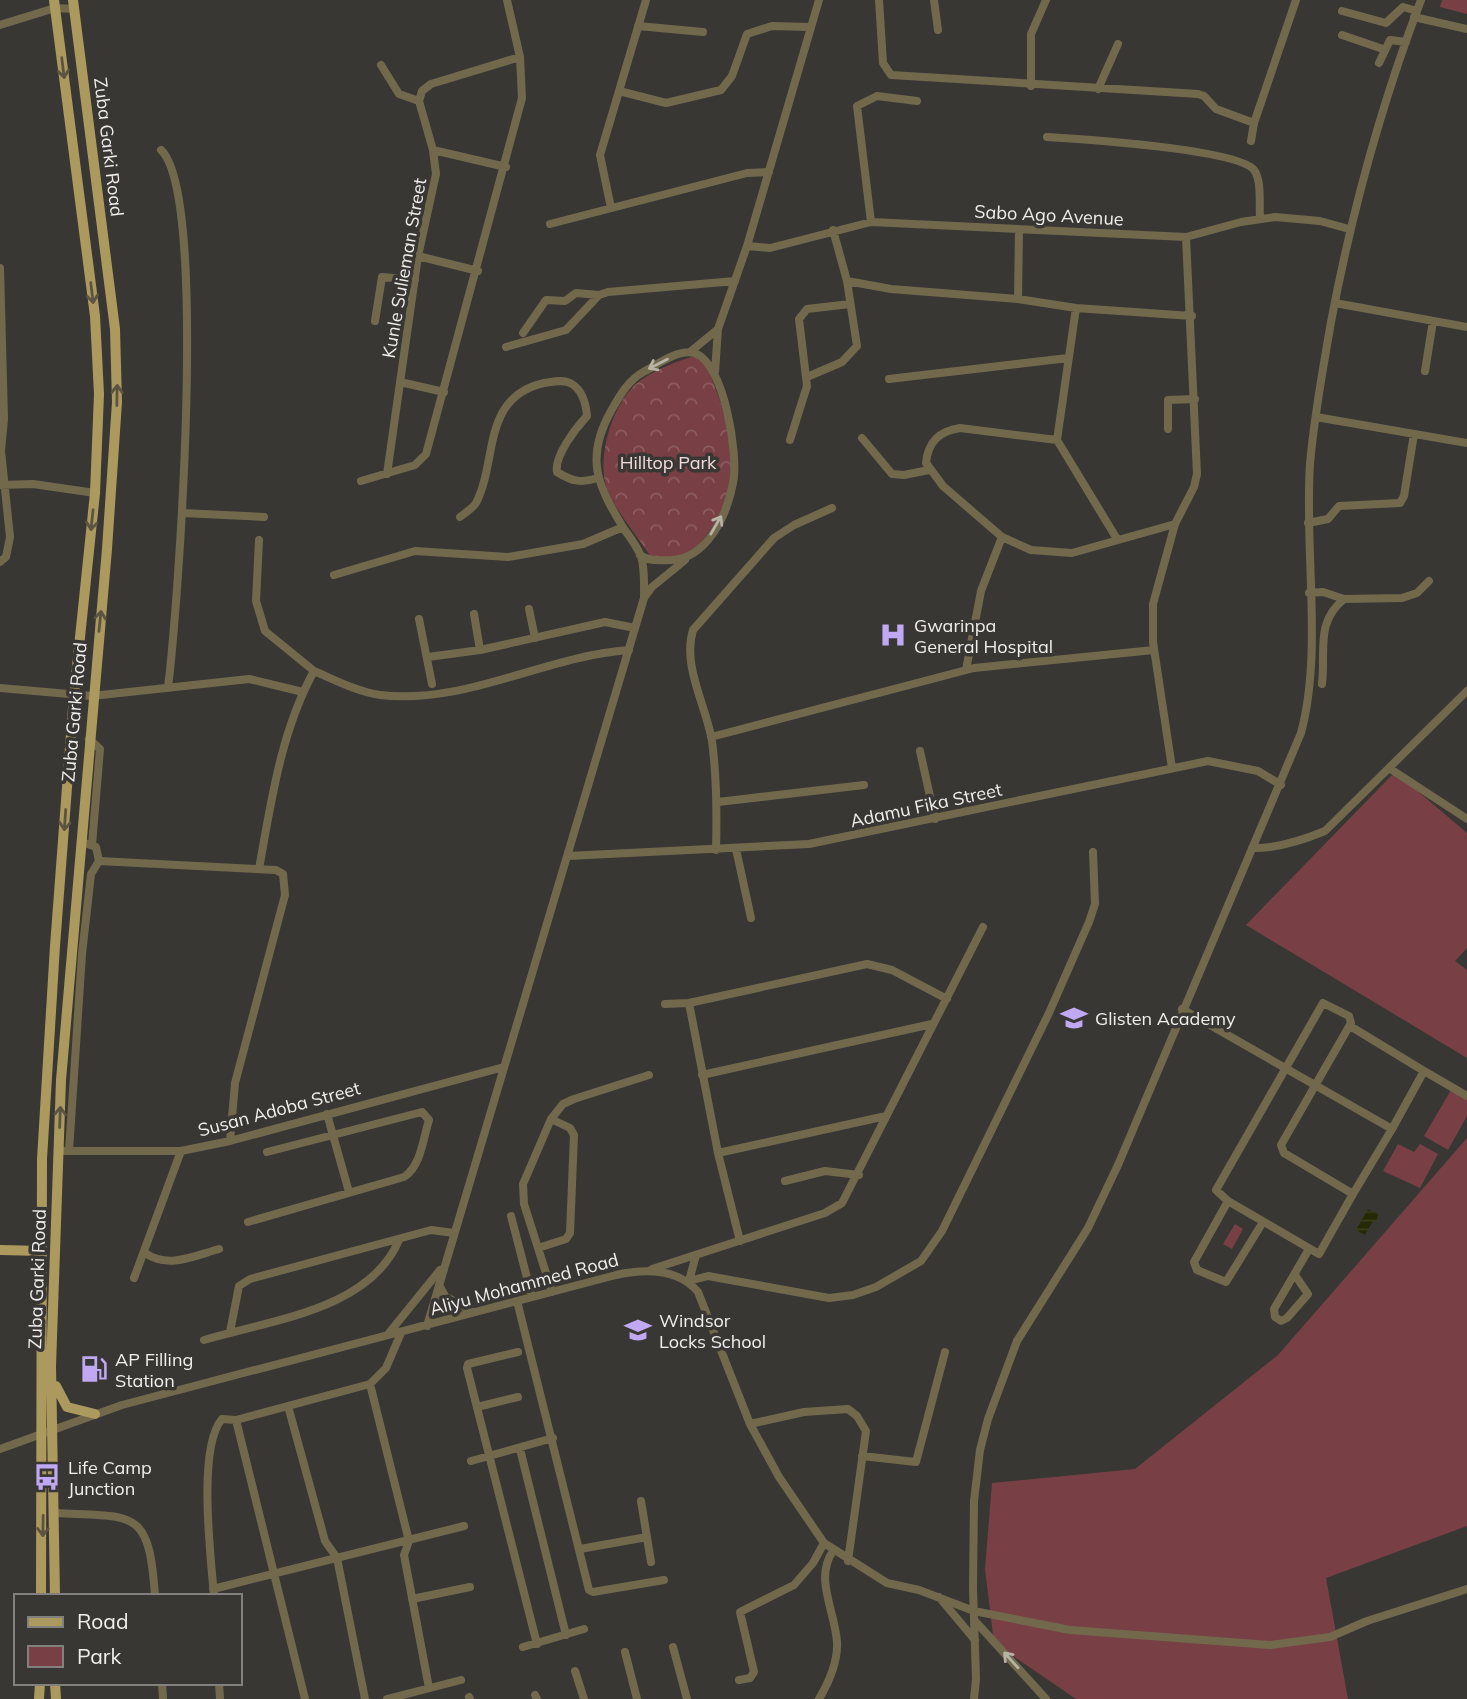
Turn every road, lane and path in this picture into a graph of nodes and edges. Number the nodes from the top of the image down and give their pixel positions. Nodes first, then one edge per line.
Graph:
1 (507, 0) edge
2 (646, 0) edge
3 (819, 0) edge
4 (879, 0) edge
5 (934, 0) edge
6 (1046, 0) edge
7 (1296, 0) edge
8 (1421, 0) edge
9 (55, 4) edge
10 (74, 4) edge
11 (1342, 11) dead end
12 (1415, 14) junction
13 (0, 25) edge
14 (638, 26) junction
15 (809, 27) junction
16 (1467, 29) edge
17 (938, 30) dead end
18 (702, 32) dead end
19 (1342, 35) dead end
20 (1406, 42) junction
21 (1118, 44) dead end
22 (1383, 49) junction
23 (520, 57) junction
24 (1379, 62) dead end
25 (382, 65) dead end
26 (1031, 86) junction
27 (1098, 89) junction
28 (619, 91) junction
29 (419, 101) junction
30 (917, 101) dead end
31 (1254, 123) junction
32 (1047, 137) dead end
33 (1251, 141) dead end
34 (161, 150) dead end
35 (433, 150) junction
36 (506, 167) junction
37 (769, 172) junction
38 (611, 208) junction
39 (1260, 218) junction
40 (870, 222) junction
41 (550, 223) dead end
42 (1349, 229) junction
43 (833, 230) junction
44 (1018, 230) junction
45 (1186, 237) junction
46 (747, 246) junction
47 (418, 257) junction
48 (0, 268) edge
49 (478, 271) junction
50 (415, 280) junction
51 (734, 281) junction
52 (847, 281) junction
53 (599, 295) junction
54 (1018, 299) junction
55 (1335, 303) junction
56 (850, 304) junction
57 (1076, 308) junction
58 (1192, 316) junction
59 (375, 321) dead end
60 (1433, 321) junction
61 (1467, 327) edge
62 (718, 330) junction
63 (523, 333) dead end
64 (506, 347) dead end
65 (690, 352) junction
66 (1068, 358) junction
67 (1425, 371) dead end
68 (715, 372) junction
69 (807, 377) junction
70 (889, 379) dead end
71 (400, 382) junction
72 (444, 392) junction
73 (1195, 398) junction
74 (1316, 417) junction
75 (1168, 429) dead end
76 (1414, 434) junction
77 (862, 439) dead end
78 (790, 440) dead end
79 (1057, 440) junction
80 (1467, 443) edge
81 (929, 470) junction
82 (387, 474) junction
83 (598, 478) junction
84 (361, 481) dead end
85 (3, 485) edge
86 (95, 493) junction
87 (832, 508) dead end
88 (181, 513) junction
89 (264, 517) dead end
90 (460, 517) dead end
91 (1308, 523) junction
92 (1175, 524) junction
93 (623, 527) junction
94 (1002, 537) junction
95 (1117, 539) junction
96 (259, 540) dead end
97 (640, 555) junction
98 (689, 556) junction
99 (0, 562) edge
100 (334, 575) dead end
101 (1429, 581) dead end
102 (1309, 593) junction
103 (644, 598) junction
104 (1344, 599) junction
105 (529, 609) dead end
106 (474, 614) dead end
107 (419, 619) dead end
108 (635, 628) junction
109 (535, 638) junction
110 (480, 650) junction
111 (629, 650) junction
112 (1154, 650) junction
113 (428, 657) junction
114 (966, 670) junction
115 (314, 671) junction
116 (432, 684) dead end
117 (1322, 684) dead end
118 (168, 687) junction
119 (0, 688) edge
120 (1467, 691) edge
121 (303, 692) junction
122 (74, 695) junction
123 (92, 696) junction
124 (711, 737) junction
125 (920, 751) dead end
126 (1172, 768) junction
127 (1389, 768) junction
128 (864, 785) dead end
129 (1281, 785) junction
130 (718, 802) junction
131 (935, 819) junction
132 (1467, 819) edge
133 (87, 844) junction
134 (1252, 848) junction
135 (736, 849) junction
136 (716, 850) junction
137 (1093, 852) dead end
138 (568, 856) junction
139 (99, 861) junction
140 (259, 869) junction
141 (751, 918) dead end
142 (983, 927) dead end
143 (947, 999) junction
144 (689, 1003) junction
145 (665, 1004) dead end
146 (1182, 1009) junction
147 (932, 1024) junction
148 (1350, 1026) junction
149 (504, 1067) junction
150 (1286, 1068) junction
151 (1424, 1071) junction
152 (649, 1075) dead end
153 (702, 1075) junction
154 (1316, 1085) junction
155 (1467, 1096) edge
156 (327, 1114) junction
157 (886, 1116) junction
158 (551, 1119) junction
159 (1392, 1129) junction
160 (333, 1136) junction
161 (230, 1141) junction
162 (64, 1151) junction
163 (181, 1151) junction
164 (267, 1152) dead end
165 (718, 1153) junction
166 (859, 1175) junction
167 (785, 1181) dead end
168 (349, 1192) junction
169 (1353, 1194) junction
170 (1228, 1201) junction
171 (511, 1216) dead end
172 (248, 1222) dead end
173 (1262, 1222) junction
174 (454, 1233) junction
175 (399, 1240) junction
176 (740, 1241) junction
177 (538, 1248) junction
178 (219, 1249) dead end
179 (1309, 1249) junction
180 (0, 1250) edge
181 (42, 1251) junction
182 (145, 1253) junction
183 (696, 1255) junction
184 (444, 1265) junction
185 (645, 1271) junction
186 (1295, 1275) junction
187 (134, 1279) dead end
188 (689, 1281) junction
189 (439, 1283) junction
190 (552, 1292) junction
191 (532, 1297) junction
192 (517, 1301) junction
193 (473, 1312) junction
194 (426, 1326) junction
195 (230, 1332) junction
196 (401, 1333) junction
197 (384, 1337) junction
198 (204, 1340) dead end
199 (519, 1352) dead end
200 (945, 1352) dead end
201 (51, 1366) junction
202 (370, 1384) junction
203 (518, 1397) dead end
204 (288, 1406) junction
205 (477, 1407) junction
206 (94, 1414) junction
207 (236, 1420) junction
208 (750, 1424) junction
209 (54, 1430) junction
210 (41, 1434) junction
211 (553, 1438) junction
212 (0, 1449) edge
213 (520, 1449) junction
214 (862, 1456) junction
215 (489, 1457) junction
216 (471, 1461) dead end
217 (641, 1501) dead end
218 (55, 1513) junction
219 (464, 1526) dead end
220 (647, 1537) junction
221 (409, 1541) junction
222 (824, 1543) junction
223 (580, 1549) junction
224 (833, 1551) junction
225 (337, 1558) junction
226 (848, 1561) junction
227 (651, 1562) dead end
228 (275, 1572) junction
229 (664, 1580) dead end
230 (470, 1587) dead end
231 (1467, 1590) edge
232 (213, 1592) edge
233 (41, 1594) edge
234 (55, 1594) edge
235 (155, 1594) edge
236 (937, 1596) junction
237 (412, 1599) junction
238 (974, 1611) junction
239 (975, 1621) junction
240 (584, 1629) dead end
241 (566, 1635) junction
242 (975, 1640) junction
243 (537, 1644) junction
244 (523, 1647) dead end
245 (673, 1647) dead end
246 (625, 1652) dead end
247 (575, 1671) dead end
248 (461, 1679) dead end
249 (739, 1680) dead end
250 (429, 1688) junction
251 (305, 1699) edge
252 (365, 1699) edge
253 (387, 1699) edge
254 (583, 1699) edge
255 (637, 1699) edge
256 (687, 1699) edge
257 (819, 1699) edge
258 (974, 1699) edge
259 (1046, 1699) edge

1 - 23 street
2 - 14 street
3 - 15 street
4 - 26 street
5 - 17 street
6 - 26 street
7 - 31 street
8 - 12 street
9 - 10 street
9 - 13 street
9 -> 86 main road, Zuba Garki Road
123 -> 10 main road, Zuba Garki Road
11 - 12 street
12 - 16 street
12 - 20 street
14 - 18 street
14 - 28 street
15 - 28 street
15 - 37 street
19 - 22 street
20 - 22 street
20 - 42 street
21 - 27 street
22 - 24 street
23 - 29 street
23 - 36 street
25 - 29 street
26 - 27 street
27 - 31 street
28 - 38 street
29 - 35 street, Kunle Sulieman Street
30 - 40 street
31 - 33 street
32 - 39 street
34 - 88 street
35 - 36 street
35 - 47 street, Kunle Sulieman Street
36 - 49 street
37 - 38 street
37 - 46 street
38 - 41 street
39 - 42 street, Sabo Ago Avenue
39 - 45 street, Sabo Ago Avenue
40 - 43 street, Sabo Ago Avenue
40 - 44 street, Sabo Ago Avenue
42 - 55 street
43 - 46 street, Sabo Ago Avenue
43 - 52 street
44 - 45 street, Sabo Ago Avenue
44 - 54 street
45 - 58 street
46 - 51 street
47 - 49 street
47 - 50 street, Kunle Sulieman Street
48 - 85 street
49 - 72 street
50 - 59 street
50 - 71 street, Kunle Sulieman Street
51 - 53 street
51 - 62 street
52 - 54 street
52 - 56 street
53 - 63 street
53 - 64 street
54 - 57 street
55 - 60 street
55 - 74 street
56 - 69 street
56 - 69 street
57 - 58 street
57 - 66 street
58 - 73 street
60 - 61 street
60 - 67 street
62 - 65 street
62 - 68 street
65 - 68 street
65 -> 83 street
66 - 70 street
66 - 79 street
98 -> 68 street
69 - 78 street
71 - 72 street
71 - 82 street, Kunle Sulieman Street
72 - 82 street
73 - 75 street
73 - 92 street
74 - 76 street
74 - 91 street
76 - 80 street
76 - 91 street
77 - 81 street
79 - 81 street
79 - 95 street
81 - 94 street
82 - 84 street
83 - 90 street
83 - 93 street
85 - 86 street
85 - 99 street
86 -> 122 main road, Zuba Garki Road
87 - 124 street
88 - 89 street
88 - 118 street
91 - 102 street
92 - 95 street
92 - 112 street
93 - 97 street
93 - 100 street
94 - 95 street
94 - 114 street
96 - 115 street
97 - 98 street
97 - 103 street
98 - 103 street
101 - 104 street
102 - 104 street
102 - 129 street
103 - 108 street
104 - 117 street
105 - 109 street
106 - 110 street
107 - 113 street
108 - 109 street
108 - 111 street
109 - 110 street
110 - 113 street
111 - 115 street
111 - 138 street
112 - 114 street
112 - 126 street
113 - 116 street
114 - 124 street
115 - 121 street
118 - 121 street
118 - 123 street
119 - 122 street
120 - 127 street
121 - 140 street
122 - 123 street
122 -> 181 main road, Zuba Garki Road
123 - 133 main road, Zuba Garki Road
124 - 130 street
125 - 131 street
126 - 129 street, Adamu Fika Street
126 - 131 street, Adamu Fika Street
127 - 132 street
127 - 134 street
128 - 130 street
129 - 134 street
130 - 136 street
131 - 135 street, Adamu Fika Street
133 - 139 street
162 -> 133 main road, Zuba Garki Road
134 - 146 street
135 - 136 street, Adamu Fika Street
135 - 141 street
136 - 138 street, Adamu Fika Street
137 - 188 street, Aliyu Mohammed Road
138 - 149 street
139 - 140 street
139 - 162 street
140 - 161 street
142 - 143 street
143 - 144 street
143 - 147 street
144 - 145 street
144 - 153 street
146 - 150 street
146 - 238 street
147 - 153 street
147 - 157 street
148 - 150 street
148 - 151 street
148 - 154 street
149 - 156 street, Susan Adoba Street
149 - 174 street
150 - 154 street
150 - 170 street
151 - 155 street
151 - 159 street
152 - 158 street
153 - 165 street
154 - 159 street
154 - 169 street
156 - 160 street
156 - 161 street, Susan Adoba Street
157 - 165 street
157 - 166 street
158 - 177 street
158 - 177 street
159 - 169 street
160 - 164 street
160 - 168 street
160 - 168 street
161 - 163 street, Susan Adoba Street
162 - 163 street, Susan Adoba Street
162 - 201 main road, Zuba Garki Road
163 - 182 street
165 - 176 street
166 - 167 street
166 - 176 street
168 - 172 street
169 - 179 street
170 - 173 street
170 - 173 street
171 - 191 street
173 - 179 street
174 - 175 street
174 - 184 street
175 - 195 street
175 - 195 street
176 - 183 street
177 - 190 street
178 - 182 street
179 - 186 street
180 - 181 main road, Zuba Garki Road
181 - 210 main road, Zuba Garki Road
182 - 187 street
183 - 185 street
183 - 188 street
184 - 189 street
184 - 197 street
185 - 188 street, Aliyu Mohammed Road
185 - 190 street, Aliyu Mohammed Road
186 - 186 street
188 - 208 street
189 - 193 street
189 - 194 street
190 - 191 street, Aliyu Mohammed Road
191 - 192 street, Aliyu Mohammed Road
192 - 193 street, Aliyu Mohammed Road
192 - 211 street
193 - 194 street, Aliyu Mohammed Road
194 - 196 street, Aliyu Mohammed Road
195 - 198 street
196 - 197 street, Aliyu Mohammed Road
196 - 202 street
197 - 206 street, Aliyu Mohammed Road
199 - 205 street
200 - 214 street
201 - 206 main road
201 - 209 main road, Zuba Garki Road
202 - 204 street
202 - 221 street
203 - 205 street
204 - 207 street
204 - 225 street
205 - 215 street
206 - 209 street, Aliyu Mohammed Road
207 - 228 street
207 - 232 street
208 - 214 street
208 - 222 street
209 - 210 street, Aliyu Mohammed Road
209 - 218 main road, Zuba Garki Road
210 - 212 street, Aliyu Mohammed Road
210 -> 233 main road, Zuba Garki Road
211 - 213 street
211 - 223 street
213 - 215 street
213 - 241 street
214 - 226 street
215 - 216 street
215 - 243 street
217 - 220 street
218 - 234 main road, Zuba Garki Road
218 - 235 street
219 - 221 street
220 - 223 street
220 - 227 street
221 - 225 street
221 - 237 street
222 - 224 street
222 - 249 street
223 - 229 street
224 - 226 street
224 - 257 street
225 - 228 street
225 - 252 street
226 - 236 street
228 - 232 street
228 - 251 street
230 - 237 street
231 - 238 street
236 - 238 street
236 - 242 street
237 - 250 street
238 - 239 street
239 - 242 street
259 -> 239 street
240 - 241 street
241 - 243 street
242 - 258 street
243 - 244 street
245 - 256 street
246 - 255 street
247 - 254 street
248 - 250 street
250 - 253 street

